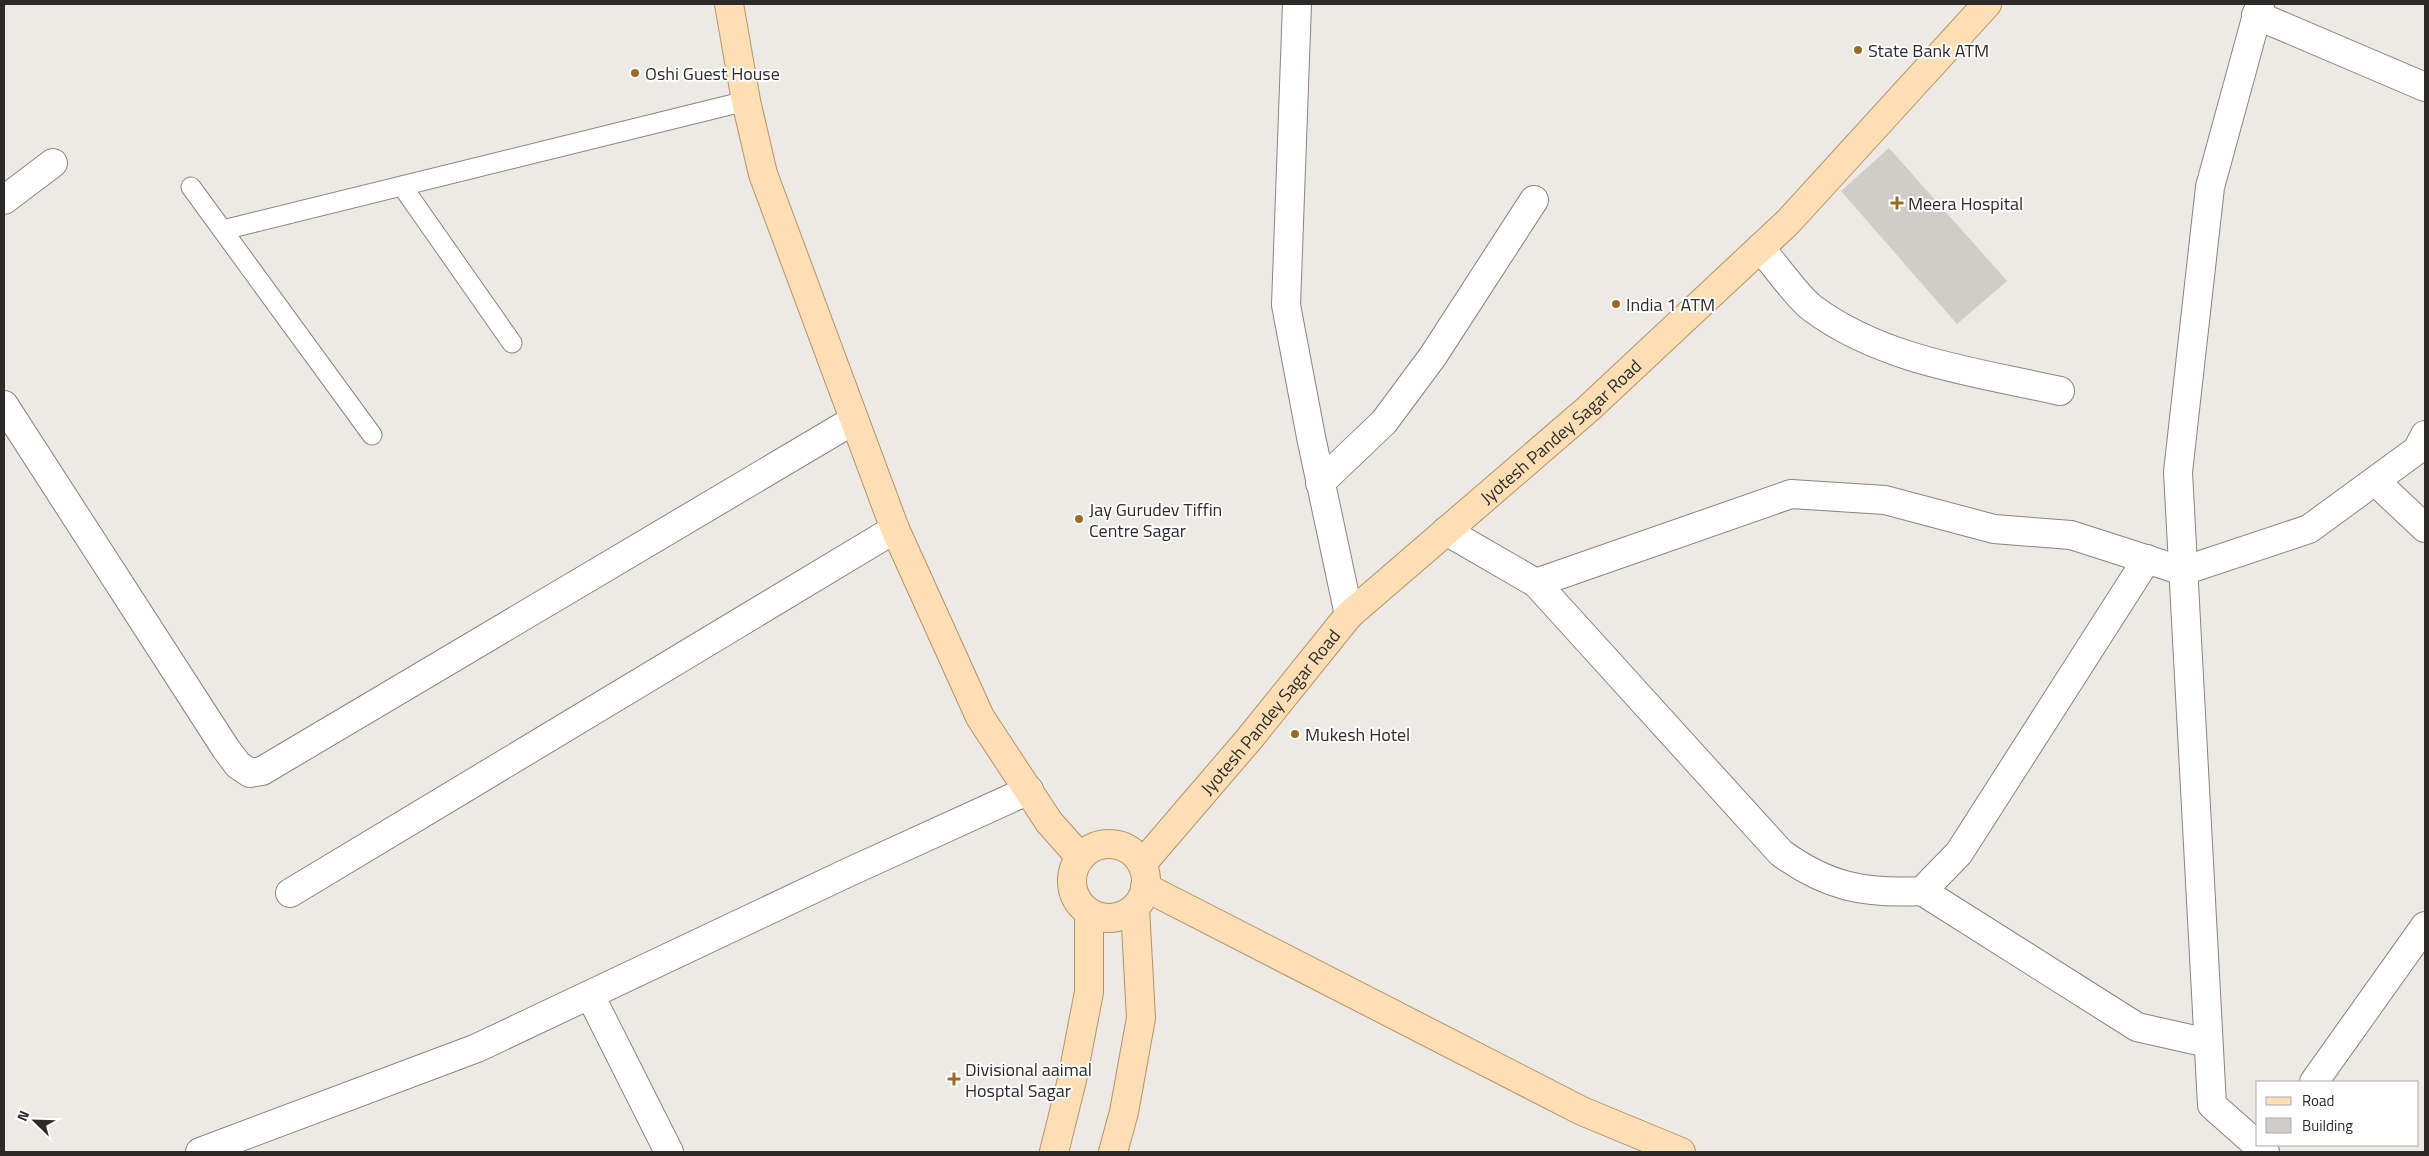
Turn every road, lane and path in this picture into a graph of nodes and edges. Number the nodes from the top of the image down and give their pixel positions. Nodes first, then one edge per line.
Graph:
1 (729, 4) edge
2 (1297, 4) edge
3 (1986, 4) edge
4 (2258, 9) edge
5 (2425, 87) edge
6 (746, 101) junction
7 (52, 163) dead end
8 (402, 186) junction
9 (192, 187) dead end
10 (4, 200) edge
11 (1534, 200) dead end
12 (224, 230) junction
13 (1760, 248) junction
14 (512, 342) dead end
15 (2060, 391) dead end
16 (4, 405) edge
17 (854, 420) junction
18 (372, 435) dead end
19 (2425, 435) edge
20 (2375, 481) junction
21 (1320, 483) junction
22 (2425, 528) edge
23 (895, 529) junction
24 (1446, 531) junction
25 (2147, 559) junction
26 (2183, 571) junction
27 (1536, 583) junction
28 (1349, 615) junction
29 (1028, 790) junction
30 (1080, 857) junction
31 (1141, 886) junction
32 (1922, 891) junction
33 (290, 893) dead end
34 (1089, 913) junction
35 (2425, 926) edge
36 (590, 994) junction
37 (2208, 1043) junction
38 (2315, 1081) edge
39 (2256, 1145) edge
40 (200, 1152) edge
41 (669, 1152) edge
42 (1054, 1152) edge
43 (1113, 1152) edge
44 (1681, 1152) edge

1 - 6 main road
2 - 21 street
3 - 13 main road, Jyotesh Pandey Sagar Road
4 - 5 street
4 - 26 street
6 - 8 lane
6 - 17 main road
7 - 10 street
8 - 12 lane
8 - 14 lane
9 - 12 lane
11 - 21 street
12 - 18 lane
13 - 15 street
13 - 24 main road, Jyotesh Pandey Sagar Road
16 - 17 street
17 - 23 main road
19 - 20 street
20 - 22 street
20 - 26 street
21 - 28 street
23 - 29 main road
23 - 33 street
24 - 27 street
24 - 28 main road, Jyotesh Pandey Sagar Road
25 - 26 street
25 - 27 street
25 - 32 street
26 - 37 street
27 - 32 street
28 - 31 main road, Jyotesh Pandey Sagar Road
29 - 30 main road
29 - 36 street
30 - 31 main road
30 - 34 main road
31 - 34 main road
31 - 43 main road
31 - 44 main road
32 - 37 street
34 - 42 main road
35 - 38 street
36 - 40 street
36 - 41 street
37 - 39 street

